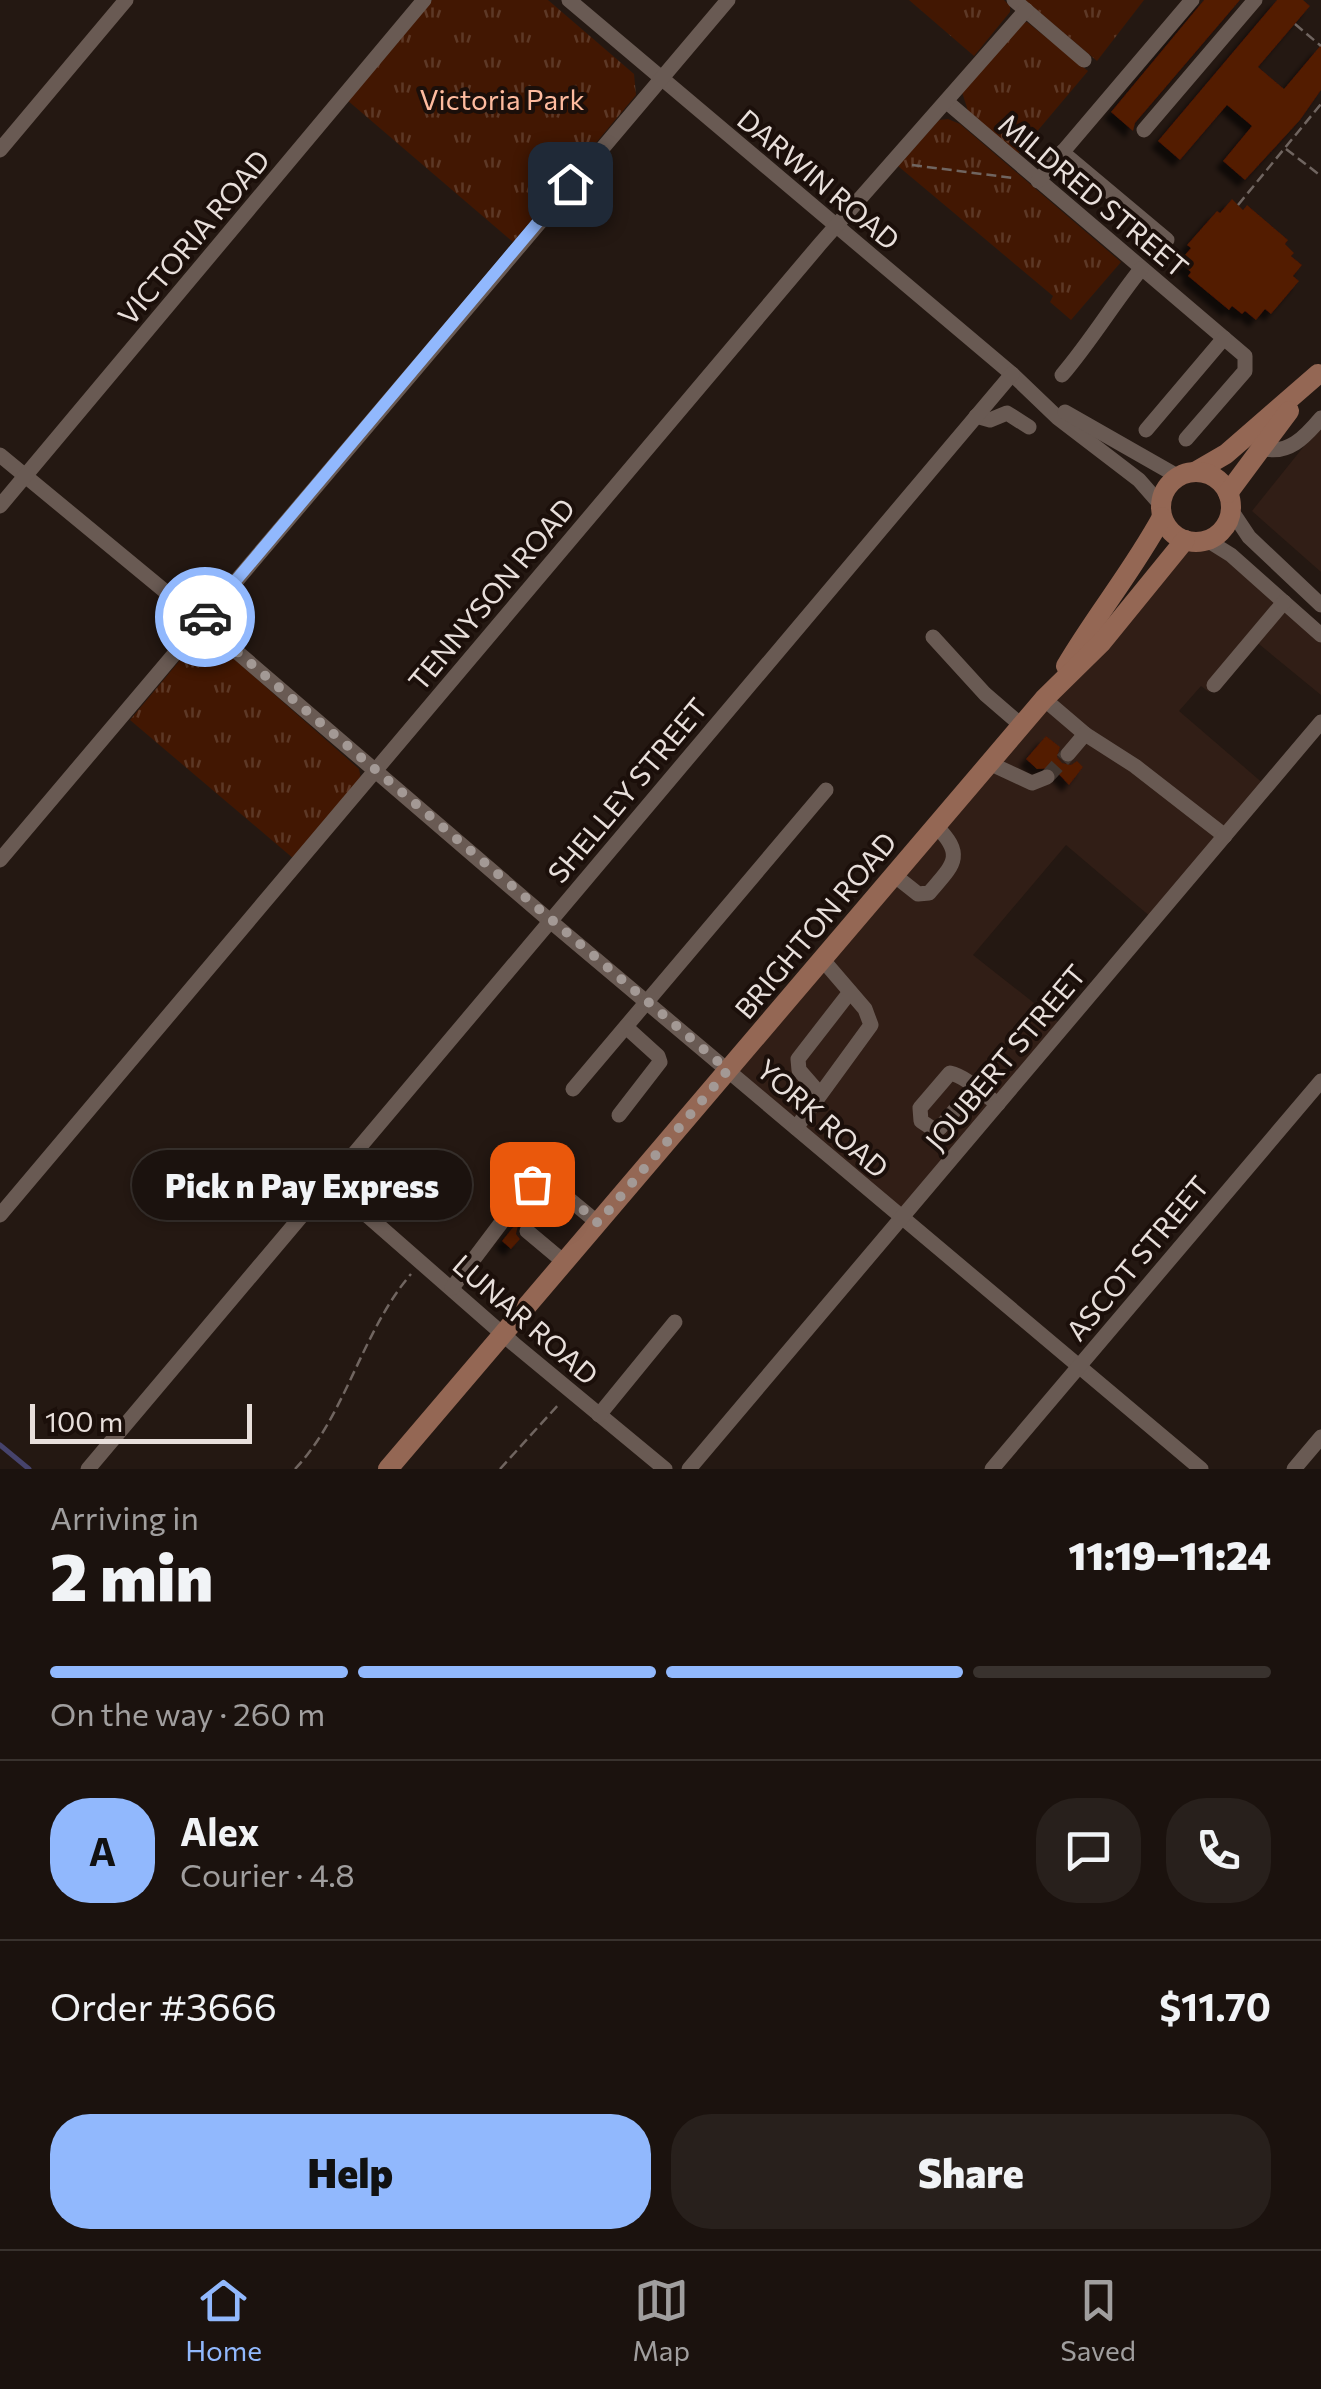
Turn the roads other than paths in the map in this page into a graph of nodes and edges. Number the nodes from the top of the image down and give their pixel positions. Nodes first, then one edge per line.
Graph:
1 (126, 0) edge
2 (424, 0) edge
3 (569, 0) edge
4 (1192, 0) edge
5 (1256, 0) edge
6 (724, 2) edge
7 (1020, 5) edge
8 (1084, 60) dead end
9 (660, 78) junction
10 (947, 102) junction
11 (1144, 130) dead end
12 (0, 150) edge
13 (1062, 152) junction
14 (1038, 182) junction
15 (838, 227) junction
16 (1166, 240) dead end
17 (1141, 269) junction
18 (1224, 338) junction
19 (1319, 372) edge
20 (1012, 374) junction
21 (1062, 374) dead end
22 (1037, 396) junction
23 (976, 416) junction
24 (1321, 418) edge
25 (1029, 428) dead end
26 (1146, 430) dead end
27 (1186, 440) dead end
28 (1261, 448) junction
29 (0, 455) edge
30 (1187, 474) junction
31 (25, 476) junction
32 (1229, 502) junction
33 (0, 506) edge
34 (1162, 511) junction
35 (1185, 540) junction
36 (1207, 540) junction
37 (1284, 602) junction
38 (1321, 605) edge
39 (201, 621) junction
40 (1321, 635) edge
41 (932, 637) dead end
42 (1214, 684) dead end
43 (1048, 694) junction
44 (1321, 722) edge
45 (1022, 725) junction
46 (1086, 734) junction
47 (1068, 754) tunnel mouth
48 (989, 763) junction
49 (376, 770) junction
50 (1047, 777) dead end
51 (826, 790) dead end
52 (936, 826) junction
53 (1224, 836) junction
54 (0, 860) edge
55 (894, 875) junction
56 (549, 920) junction
57 (822, 960) junction
58 (850, 992) junction
59 (649, 1002) junction
60 (626, 1027) junction
61 (728, 1070) junction
62 (1321, 1081) edge
63 (974, 1087) dead end
64 (573, 1088) dead end
65 (819, 1093) junction
66 (998, 1104) junction
67 (619, 1115) dead end
68 (796, 1128) junction
69 (409, 1160) dead end
70 (328, 1182) junction
71 (364, 1212) junction
72 (0, 1215) edge
73 (902, 1218) junction
74 (598, 1223) junction
75 (526, 1231) dead end
76 (564, 1262) junction
77 (452, 1288) junction
78 (675, 1322) dead end
79 (502, 1333) junction
80 (1079, 1365) junction
81 (599, 1415) junction
82 (1321, 1437) edge
83 (88, 1469) edge
84 (388, 1469) edge
85 (665, 1469) edge
86 (688, 1469) edge
87 (992, 1469) edge
88 (1202, 1469) edge
89 (1294, 1469) edge

1 - 12 street
2 - 31 street, VICTORIA ROAD
3 - 9 street, DARWIN ROAD
4 - 13 street
5 - 11 street
6 - 9 street
7 - 8 street
7 - 10 street, TENNYSON ROAD
9 - 15 street, DARWIN ROAD
9 - 39 street
10 - 14 street, MILDRED STREET
10 - 15 street, TENNYSON ROAD
13 - 14 street
13 - 16 street
14 - 17 street, MILDRED STREET
15 - 20 street, DARWIN ROAD
15 - 49 street, TENNYSON ROAD
17 - 18 street, MILDRED STREET
17 - 21 street
18 - 26 street
18 - 27 street
19 - 28 main road
19 - 30 main road
20 - 22 street, DARWIN ROAD
20 - 23 street, SHELLEY STREET
22 - 30 street, DARWIN ROAD
22 - 34 street, DARWIN ROAD
23 - 25 street
23 - 56 street, SHELLEY STREET
24 - 28 street
28 - 32 main road
29 - 31 street, YORK ROAD
30 - 32 main road
30 - 34 main road
31 - 33 street, VICTORIA ROAD
31 - 39 street, YORK ROAD
32 - 36 main road
32 - 38 street
34 - 35 main road
34 - 43 main road, BRIGHTON ROAD
35 - 36 main road
35 - 43 main road, BRIGHTON ROAD
36 - 37 street
37 - 40 street
37 - 42 street
39 - 49 street, YORK ROAD
39 - 54 street
41 - 45 street
43 - 45 main road, BRIGHTON ROAD
43 - 46 street
44 - 53 street, JOUBERT STREET
45 - 48 main road, BRIGHTON ROAD
46 - 47 street
46 - 53 street
48 - 50 street
48 - 52 main road, BRIGHTON ROAD
49 - 56 street, YORK ROAD
49 - 72 street, TENNYSON ROAD
51 - 59 street
52 - 55 main road, BRIGHTON ROAD
52 - 55 street
53 - 66 street, JOUBERT STREET
55 - 57 main road, BRIGHTON ROAD
56 - 59 street, YORK ROAD
56 - 70 street, SHELLEY STREET
57 - 58 street
57 - 61 main road, BRIGHTON ROAD
58 - 65 street
58 - 65 street
59 - 60 street
59 - 61 street, YORK ROAD
60 - 64 street
60 - 67 street
61 - 68 street, YORK ROAD
61 - 74 main road, BRIGHTON ROAD
62 - 80 street, ASCOT STREET
63 - 66 street
65 - 68 street
66 - 73 street, JOUBERT STREET
68 - 73 street, YORK ROAD
69 - 71 street
70 - 71 street, LUNAR ROAD
70 - 83 street, SHELLEY STREET
71 - 77 street, LUNAR ROAD
73 - 80 street, YORK ROAD
73 - 86 street, JOUBERT STREET
74 - 76 main road, BRIGHTON ROAD
74 - 77 street
75 - 76 street
76 - 79 main road, BRIGHTON ROAD
77 - 79 street, LUNAR ROAD
78 - 81 street, LUNAR ROAD
79 - 81 street, LUNAR ROAD
79 - 84 main road, BRIGHTON ROAD
80 - 87 street, ASCOT STREET
80 - 88 street, YORK ROAD
81 - 85 street, LUNAR ROAD
82 - 89 street

